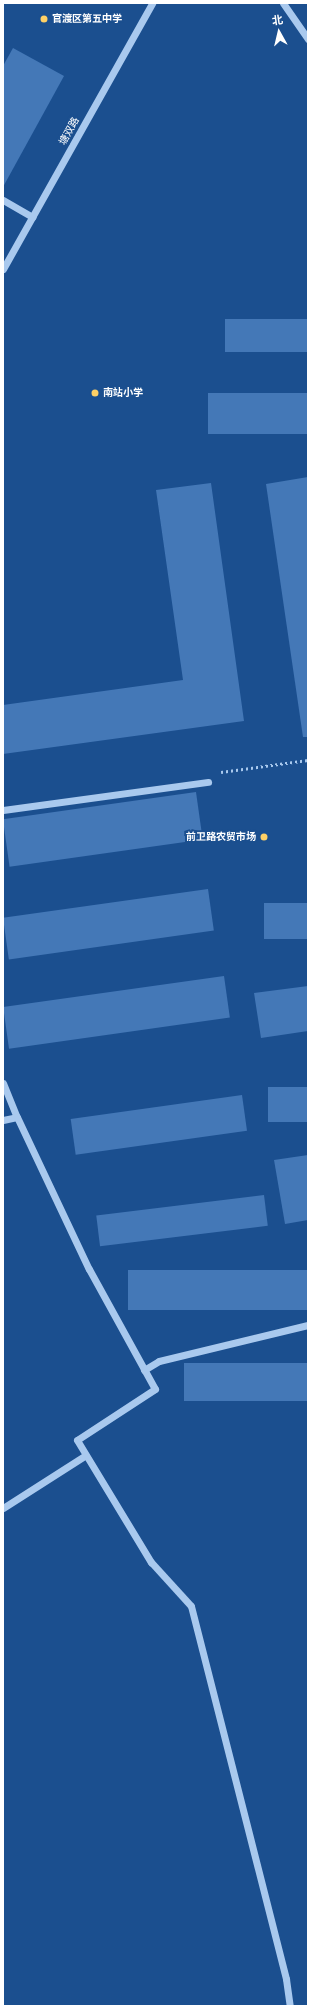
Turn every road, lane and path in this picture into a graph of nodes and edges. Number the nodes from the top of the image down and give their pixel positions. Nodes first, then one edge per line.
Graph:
1 (152, 3) edge
2 (283, 3) edge
3 (308, 38) edge
4 (3, 200) edge
5 (32, 217) junction
6 (3, 269) edge
7 (308, 760) edge
8 (208, 782) joint
9 (3, 810) edge
10 (3, 1083) edge
11 (17, 1117) junction
12 (3, 1120) edge
13 (308, 1325) edge
14 (144, 1370) junction
15 (86, 1455) junction
16 (3, 1508) edge
17 (290, 2006) edge

1 - 5 street, 塘双路
2 - 3 street
4 - 5 street
5 - 6 street, 塘双路
7 - 8 path
8 - 9 street
10 - 11 street
11 - 12 street
11 - 14 street
13 - 14 street
14 - 15 street
15 - 16 street
15 - 17 street

